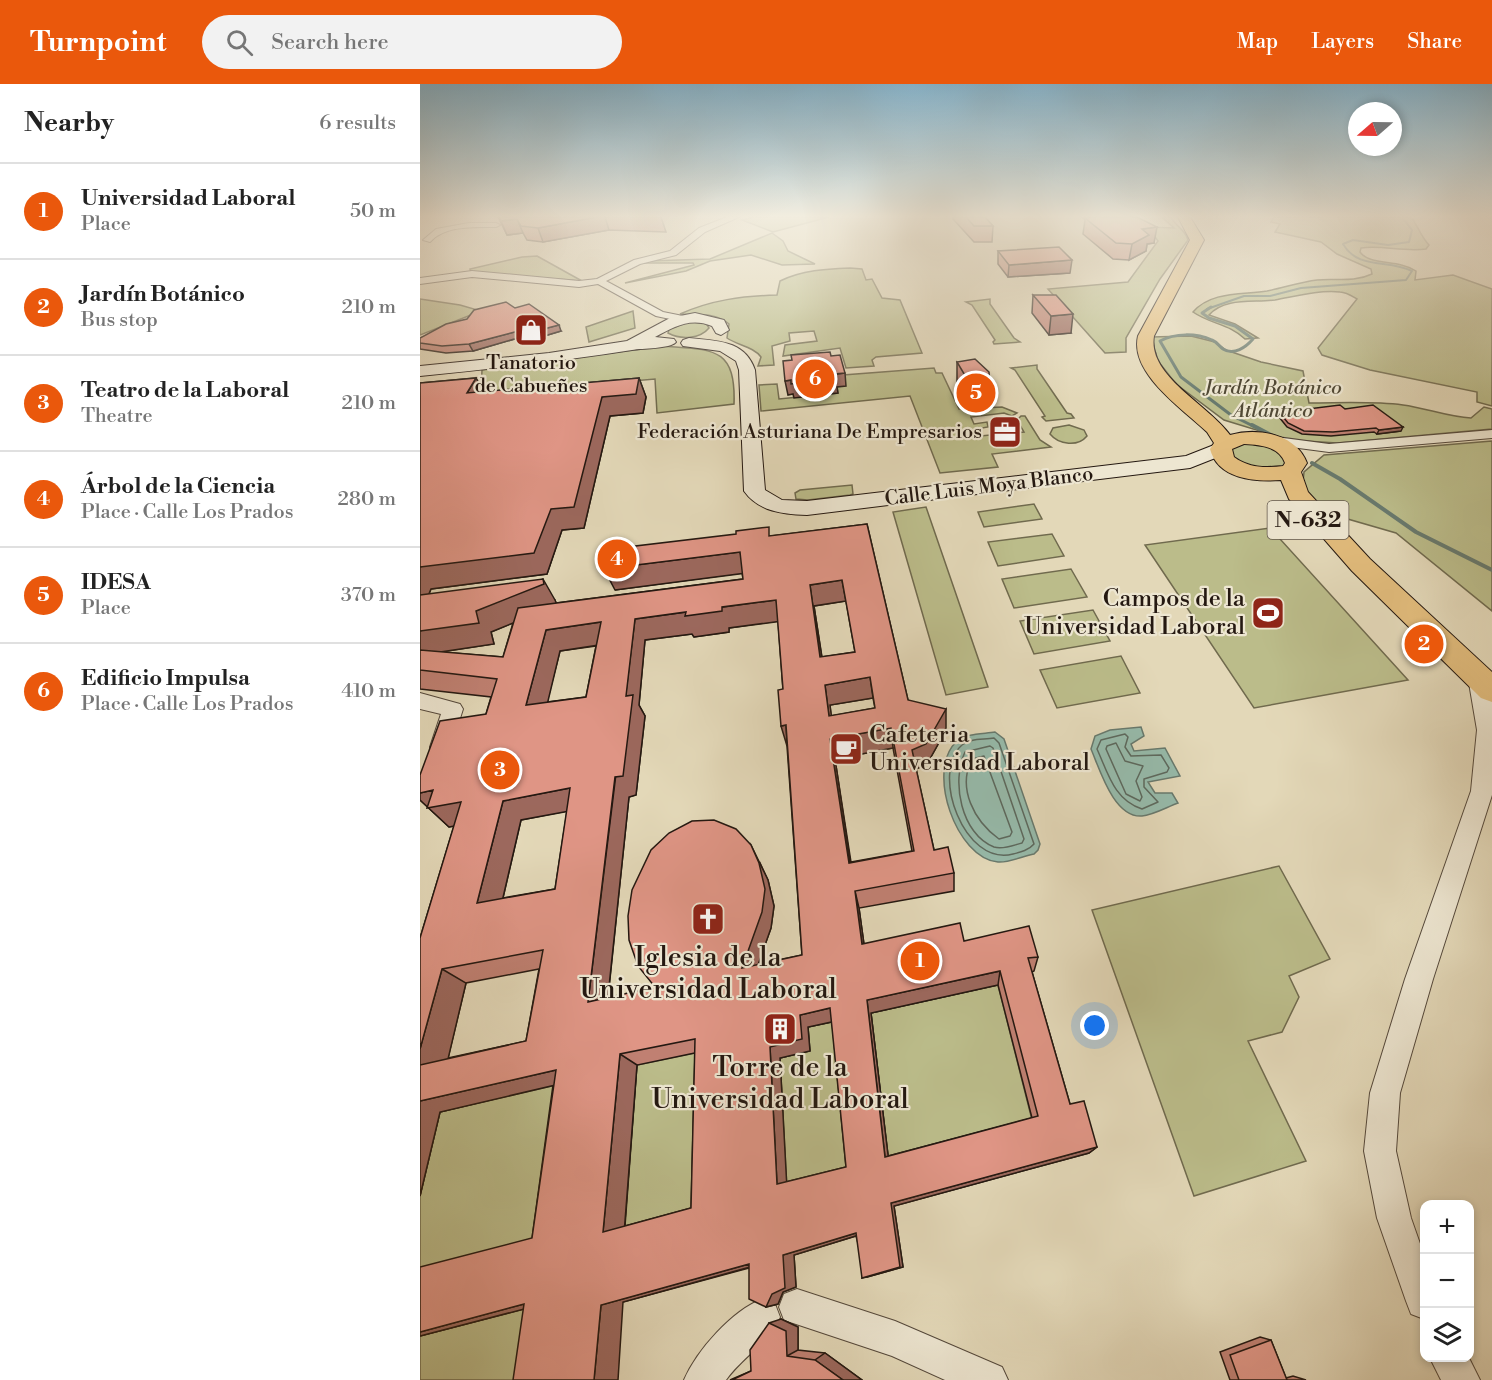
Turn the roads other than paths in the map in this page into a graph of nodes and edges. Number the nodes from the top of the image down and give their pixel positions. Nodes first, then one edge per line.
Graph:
1 (449, 277) edge
2 (509, 277) edge
3 (608, 277) edge
4 (1177, 277) edge
5 (420, 282) edge
6 (599, 282) junction
7 (660, 323) junction
8 (722, 338) junction
9 (668, 342) junction
10 (621, 346) junction
11 (420, 371) edge
12 (1197, 410) junction
13 (1492, 434) edge
14 (1262, 439) junction
15 (1223, 446) junction
16 (1329, 448) junction
17 (1190, 462) junction
18 (1293, 468) junction
19 (1246, 472) junction
20 (1361, 565) junction
21 (1485, 683) edge
22 (427, 702) edge
23 (435, 764) edge
24 (1420, 1288) edge
25 (797, 1307) dead end
26 (762, 1317) edge
27 (1451, 1362) edge
28 (703, 1380) edge
29 (989, 1380) edge
30 (1461, 1380) edge

1 - 5 street
2 - 6 street
3 - 6 street
4 - 12 highway, N-632
6 - 7 street
7 - 8 street
7 - 9 street
7 - 10 street
8 - 9 street
8 - 17 street, Calle Luis Moya Blanco
9 - 10 street
10 - 11 street
12 - 14 highway, N-632
12 - 15 highway, N-632
13 - 16 street
14 - 15 highway
14 - 16 street
14 - 18 highway, N-632
15 - 17 street, Calle Luis Moya Blanco
15 - 19 highway
16 - 18 street
17 - 19 street, Calle Luis Moya Blanco
18 - 19 highway
18 - 20 highway, N-632
19 - 20 highway, N-632
20 - 21 highway, N-632
21 - 24 street
22 - 23 street
25 - 29 street
26 - 28 street
27 - 30 street

